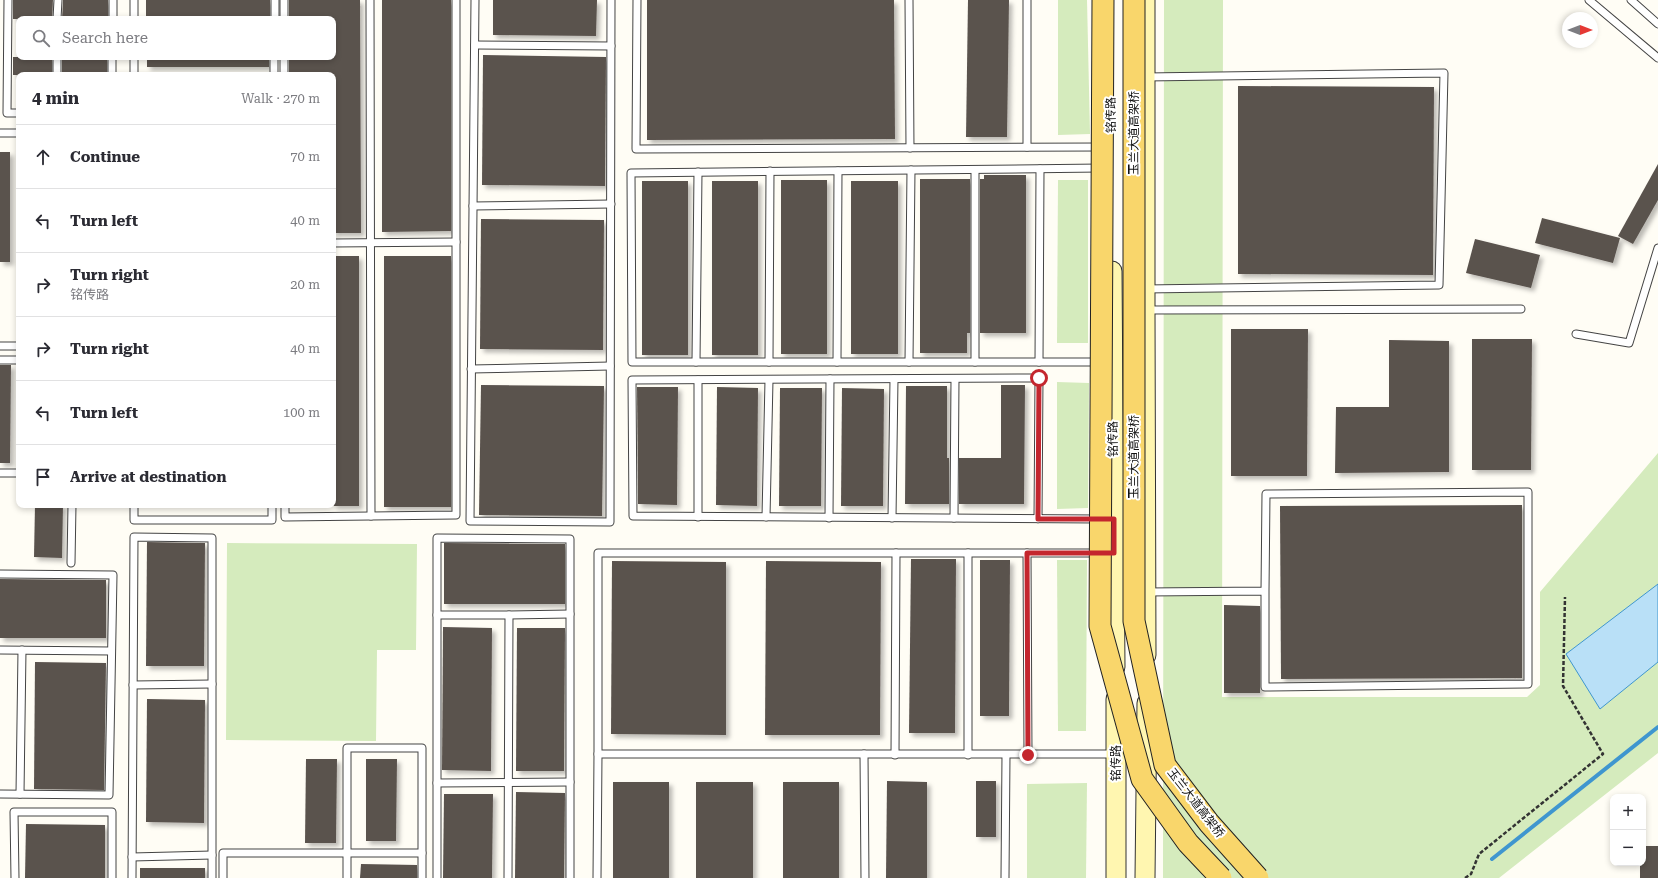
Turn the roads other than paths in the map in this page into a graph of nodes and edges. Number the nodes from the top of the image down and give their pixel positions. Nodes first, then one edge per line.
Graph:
1 (8, 0) edge
2 (58, 0) edge
3 (113, 0) edge
4 (134, 0) edge
5 (275, 0) edge
6 (284, 0) edge
7 (370, 0) edge
8 (456, 0) edge
9 (475, 0) edge
10 (611, 0) edge
11 (637, 0) edge
12 (909, 0) edge
13 (1027, 0) edge
14 (1103, 0) edge
15 (1110, 0) edge
16 (1134, 0) edge
17 (1146, 0) edge
18 (1589, 0) edge
19 (1631, 0) edge
20 (58, 16) edge
21 (113, 16) edge
22 (134, 16) edge
23 (275, 16) edge
24 (284, 16) edge
25 (1658, 24) edge
26 (474, 45) junction
27 (611, 46) junction
28 (1658, 58) edge
29 (57, 60) edge
30 (112, 60) edge
31 (134, 60) edge
32 (274, 60) edge
33 (284, 60) edge
34 (57, 72) edge
35 (112, 72) edge
36 (134, 72) edge
37 (274, 72) edge
38 (284, 72) edge
39 (1145, 77) junction
40 (16, 113) edge
41 (0, 133) edge
42 (16, 133) edge
43 (1027, 147) junction
44 (1111, 147) junction
45 (910, 148) junction
46 (1111, 168) junction
47 (1040, 169) junction
48 (911, 170) junction
49 (975, 170) junction
50 (770, 171) junction
51 (838, 171) junction
52 (698, 172) junction
53 (611, 204) junction
54 (473, 206) junction
55 (370, 242) junction
56 (456, 242) junction
57 (336, 243) edge
58 (1658, 248) edge
59 (1145, 289) junction
60 (1521, 309) dead end
61 (1145, 310) junction
62 (1576, 334) dead end
63 (0, 346) edge
64 (16, 346) edge
65 (0, 360) edge
66 (16, 360) edge
67 (696, 362) junction
68 (769, 362) junction
69 (837, 362) junction
70 (909, 362) junction
71 (975, 362) junction
72 (1039, 362) junction
73 (1113, 362) junction
74 (610, 366) junction
75 (471, 369) junction
76 (830, 379) junction
77 (894, 379) junction
78 (955, 379) junction
79 (698, 380) junction
80 (768, 380) junction
81 (0, 473) edge
82 (16, 473) edge
83 (72, 508) edge
84 (134, 508) edge
85 (272, 508) edge
86 (285, 508) edge
87 (371, 516) junction
88 (698, 517) junction
89 (766, 517) junction
90 (829, 518) junction
91 (892, 518) junction
92 (954, 518) junction
93 (1038, 519) junction
94 (1114, 519) junction
95 (896, 553) junction
96 (968, 553) junction
97 (1027, 553) junction
98 (1114, 553) junction
99 (71, 563) dead end
100 (0, 574) edge
101 (1264, 591) junction
102 (1146, 592) junction
103 (570, 614) junction
104 (437, 615) junction
105 (508, 615) junction
106 (0, 650) edge
107 (22, 650) junction
108 (111, 651) junction
109 (212, 684) junction
110 (133, 685) junction
111 (598, 754) junction
112 (864, 754) junction
113 (1116, 754) junction
114 (895, 755) junction
115 (968, 755) junction
116 (1006, 755) junction
117 (1028, 755) junction
118 (508, 782) junction
119 (570, 782) junction
120 (437, 783) junction
121 (0, 794) edge
122 (20, 794) junction
123 (346, 853) junction
124 (422, 853) junction
125 (212, 855) junction
126 (132, 857) junction
127 (15, 878) edge
128 (112, 878) edge
129 (132, 878) edge
130 (212, 878) edge
131 (223, 878) edge
132 (346, 878) edge
133 (422, 878) edge
134 (437, 878) edge
135 (508, 878) edge
136 (570, 878) edge
137 (597, 878) edge
138 (865, 878) edge
139 (1005, 878) edge
140 (1116, 878) edge
141 (1145, 878) edge
142 (1221, 878) edge
143 (1258, 878) edge

1 - 40 lane
2 - 20 lane
3 - 21 lane
4 - 22 lane
5 - 23 lane
6 - 24 lane
7 - 55 lane
8 - 56 lane
9 - 26 lane
10 - 27 lane
11 - 45 lane
12 - 45 lane
13 - 43 lane
14 - 142 main road, bridge
15 - 44 main road, 铭传路
16 - 143 main road, 玉兰大道高架桥, bridge
17 - 39 main road
18 - 28 lane
19 - 25 lane
26 - 27 lane
26 - 54 lane
27 - 53 lane
29 - 34 lane
30 - 35 lane
31 - 36 lane
32 - 37 lane
33 - 38 lane
39 - 59 main road
39 - 59 lane
41 - 42 lane
43 - 44 lane
43 - 45 lane
44 - 46 main road, 铭传路
46 - 47 lane
46 - 73 main road, 铭传路
47 - 49 lane
47 - 72 lane
48 - 49 lane
48 - 51 lane
48 - 70 lane
49 - 71 lane
50 - 51 lane
50 - 52 lane
50 - 68 lane
51 - 69 lane
52 - 67 lane
52 - 67 lane
53 - 54 lane
53 - 74 lane
54 - 75 lane
55 - 56 lane
55 - 57 lane
55 - 87 lane
56 - 87 lane
58 - 62 lane
59 - 61 main road
60 - 61 lane
61 - 102 main road
63 - 64 lane
65 - 66 lane
67 - 68 lane
68 - 69 lane
69 - 70 lane
70 - 71 lane
71 - 72 lane
72 - 73 lane
73 - 94 main road, 铭传路
74 - 75 lane
74 - 75 lane
76 - 77 lane
76 - 80 lane
76 - 90 lane
77 - 78 lane
77 - 91 lane
78 - 92 lane
78 - 93 lane
79 - 80 lane
79 - 88 lane
79 - 88 lane
80 - 89 lane
81 - 82 lane
83 - 99 lane
84 - 85 lane
86 - 87 lane
88 - 89 lane
89 - 90 lane
90 - 91 lane
91 - 92 lane
92 - 93 lane
93 - 94 lane
94 - 98 main road, 铭传路
95 - 96 lane
95 - 111 lane
95 - 114 lane
96 - 97 lane
96 - 115 lane
97 - 98 lane
97 - 117 lane
98 - 113 main road, 铭传路
100 - 108 lane
101 - 101 lane
101 - 102 lane
102 - 141 main road
103 - 104 lane
103 - 105 lane
103 - 119 lane
104 - 105 lane
104 - 120 lane
105 - 118 lane
106 - 107 lane
107 - 108 lane
107 - 122 lane
108 - 122 lane
109 - 110 lane
109 - 110 lane
109 - 125 lane
110 - 126 lane
111 - 112 lane
111 - 137 lane
112 - 114 lane
112 - 138 lane
113 - 117 lane
113 - 140 main road, 铭传路
114 - 115 lane
115 - 116 lane
116 - 117 lane
116 - 139 lane
118 - 119 lane
118 - 120 lane
118 - 135 lane
119 - 136 lane
120 - 134 lane
121 - 122 lane
123 - 124 lane
123 - 124 lane
123 - 131 lane
123 - 132 lane
124 - 133 lane
125 - 126 lane
125 - 130 lane
126 - 129 lane
127 - 128 lane

